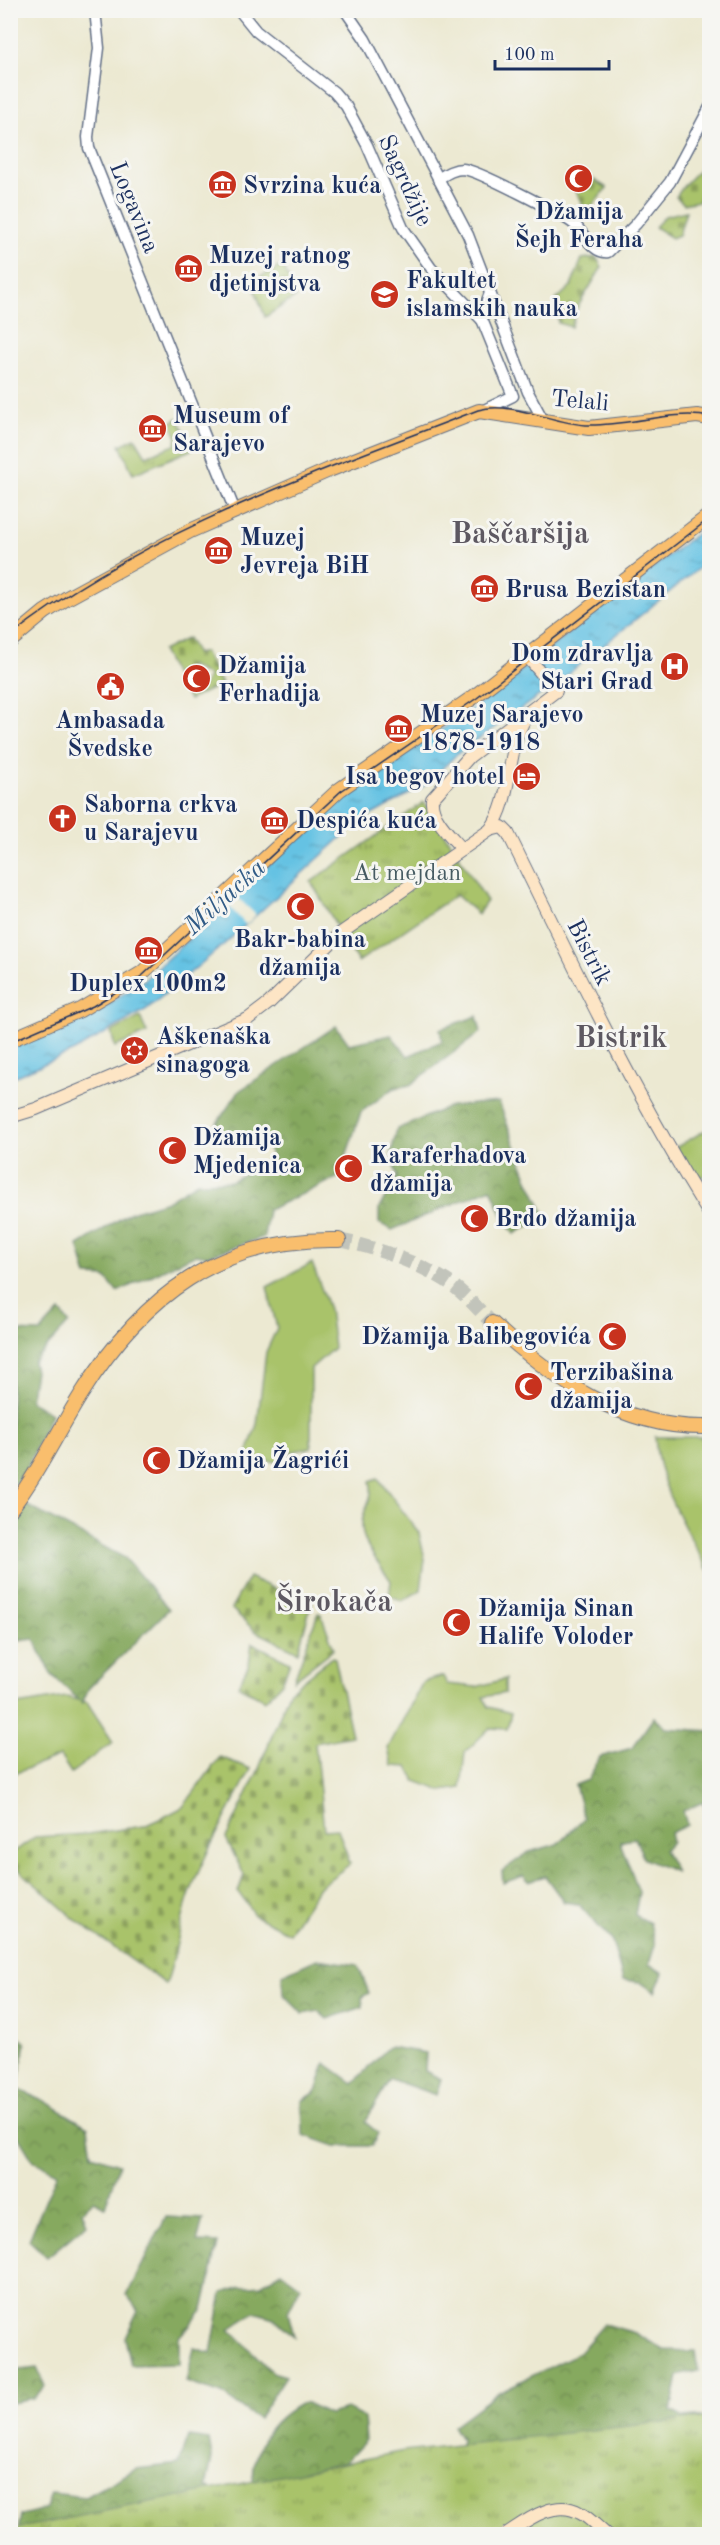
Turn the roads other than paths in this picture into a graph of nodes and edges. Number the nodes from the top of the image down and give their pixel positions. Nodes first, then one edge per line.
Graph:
1 (95, 10) edge
2 (239, 10) edge
3 (345, 10) edge
4 (710, 107) edge
5 (438, 179) junction
6 (490, 293) junction
7 (482, 320) junction
8 (484, 410) junction
9 (710, 418) edge
10 (543, 420) junction
11 (236, 511) junction
12 (710, 515) edge
13 (10, 640) edge
14 (530, 659) junction
15 (529, 714) junction
16 (503, 731) junction
17 (516, 740) junction
18 (505, 791) junction
19 (490, 830) junction
20 (508, 833) junction
21 (462, 849) junction
22 (10, 1040) edge
23 (10, 1117) edge
24 (710, 1215) edge
25 (339, 1240) tunnel mouth
26 (492, 1323) tunnel mouth
27 (710, 1426) edge
28 (14, 1505) edge
29 (606, 2534) edge
30 (506, 2535) edge

1 - 11 street, Logavina
2 - 7 street, Sagrdžije
3 - 5 street
4 - 5 street
5 - 6 street
6 - 7 street
6 - 10 street
7 - 8 street, Sagrdžije
8 - 10 main road, Telali
8 - 11 main road
9 - 10 main road, Telali
11 - 13 main road
12 - 14 main road
14 - 15 main road
14 - 22 main road
15 - 16 main road
15 - 17 main road
16 - 17 main road
16 - 21 main road
17 - 18 main road
18 - 19 main road
18 - 20 main road
19 - 20 main road
19 - 21 main road
20 - 24 main road, Bistrik
21 - 23 main road
25 - 28 main road
26 - 27 main road
29 - 30 main road

